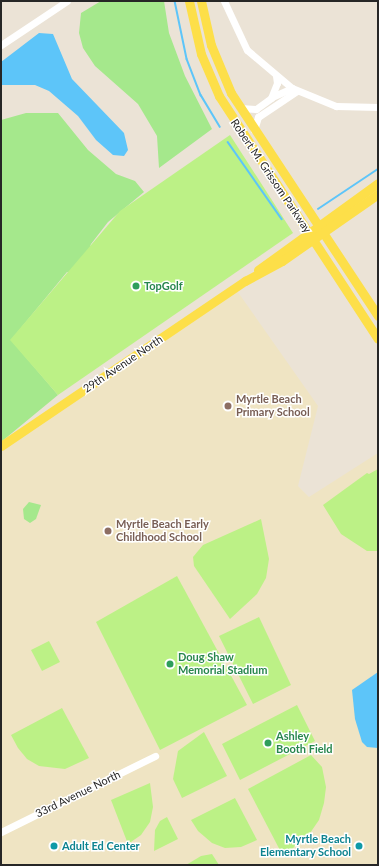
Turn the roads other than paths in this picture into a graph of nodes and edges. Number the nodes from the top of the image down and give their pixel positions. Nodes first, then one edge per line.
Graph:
1 (66, 1) edge
2 (189, 1) edge
3 (201, 1) edge
4 (224, 1) edge
5 (1, 44) edge
6 (276, 76) junction
7 (294, 89) junction
8 (272, 98) junction
9 (378, 107) edge
10 (240, 108) junction
11 (254, 130) junction
12 (378, 183) edge
13 (378, 194) edge
14 (320, 230) junction
15 (311, 236) junction
16 (378, 316) edge
17 (378, 339) edge
18 (1, 446) edge
19 (155, 756) dead end
20 (1, 832) edge

1 - 5 street
2 - 15 main road, Robert M. Grissom Parkway
3 - 10 main road, Robert M. Grissom Parkway
4 - 6 street
6 - 7 street
6 - 8 street
7 - 8 street
7 - 9 street
7 - 11 street
8 - 10 street
10 - 11 main road, Robert M. Grissom Parkway
11 - 14 main road, Robert M. Grissom Parkway
12 - 14 main road, 29th Avenue North
13 - 14 main road, 29th Avenue North
14 - 15 main road, 29th Avenue North
14 - 16 main road, Robert M. Grissom Parkway
15 - 17 main road, Robert M. Grissom Parkway
15 - 18 main road, 29th Avenue North
19 - 20 street, 33rd Avenue North

